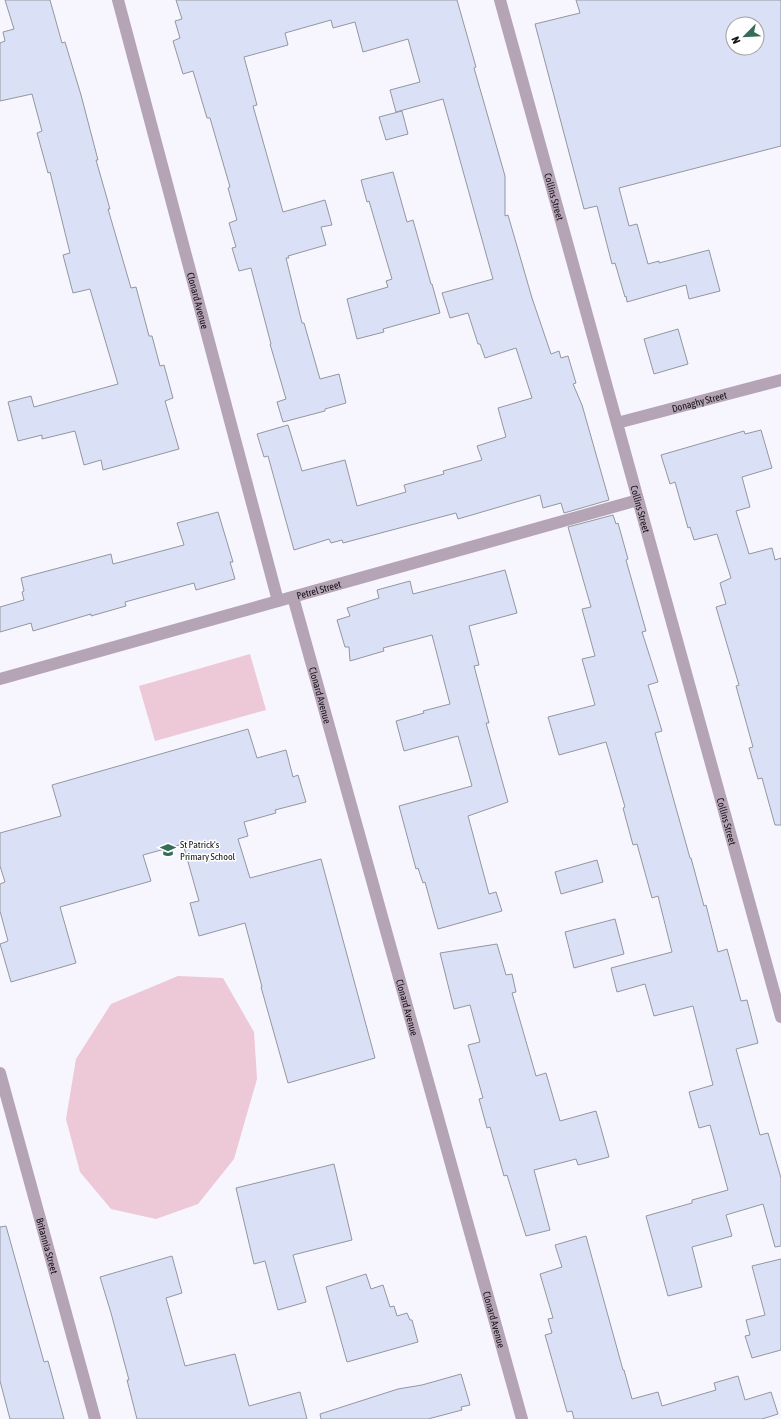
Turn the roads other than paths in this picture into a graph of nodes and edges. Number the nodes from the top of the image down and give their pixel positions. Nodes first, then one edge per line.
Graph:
1 (118, 0) edge
2 (500, 0) edge
3 (781, 380) edge
4 (617, 423) junction
5 (638, 500) junction
6 (293, 597) junction
7 (278, 601) junction
8 (0, 679) edge
9 (781, 1017) edge
10 (1, 1077) edge
11 (95, 1419) edge
12 (522, 1419) edge

1 - 7 street, Clonard Avenue
2 - 4 street, Collins Street
3 - 4 street, Donaghy Street
4 - 5 street, Collins Street
5 - 6 street, Petrel Street
5 - 9 street, Collins Street
6 - 7 street, Petrel Street
6 - 12 street, Clonard Avenue
7 - 8 street, Petrel Street
10 - 11 street, Britannia Street

